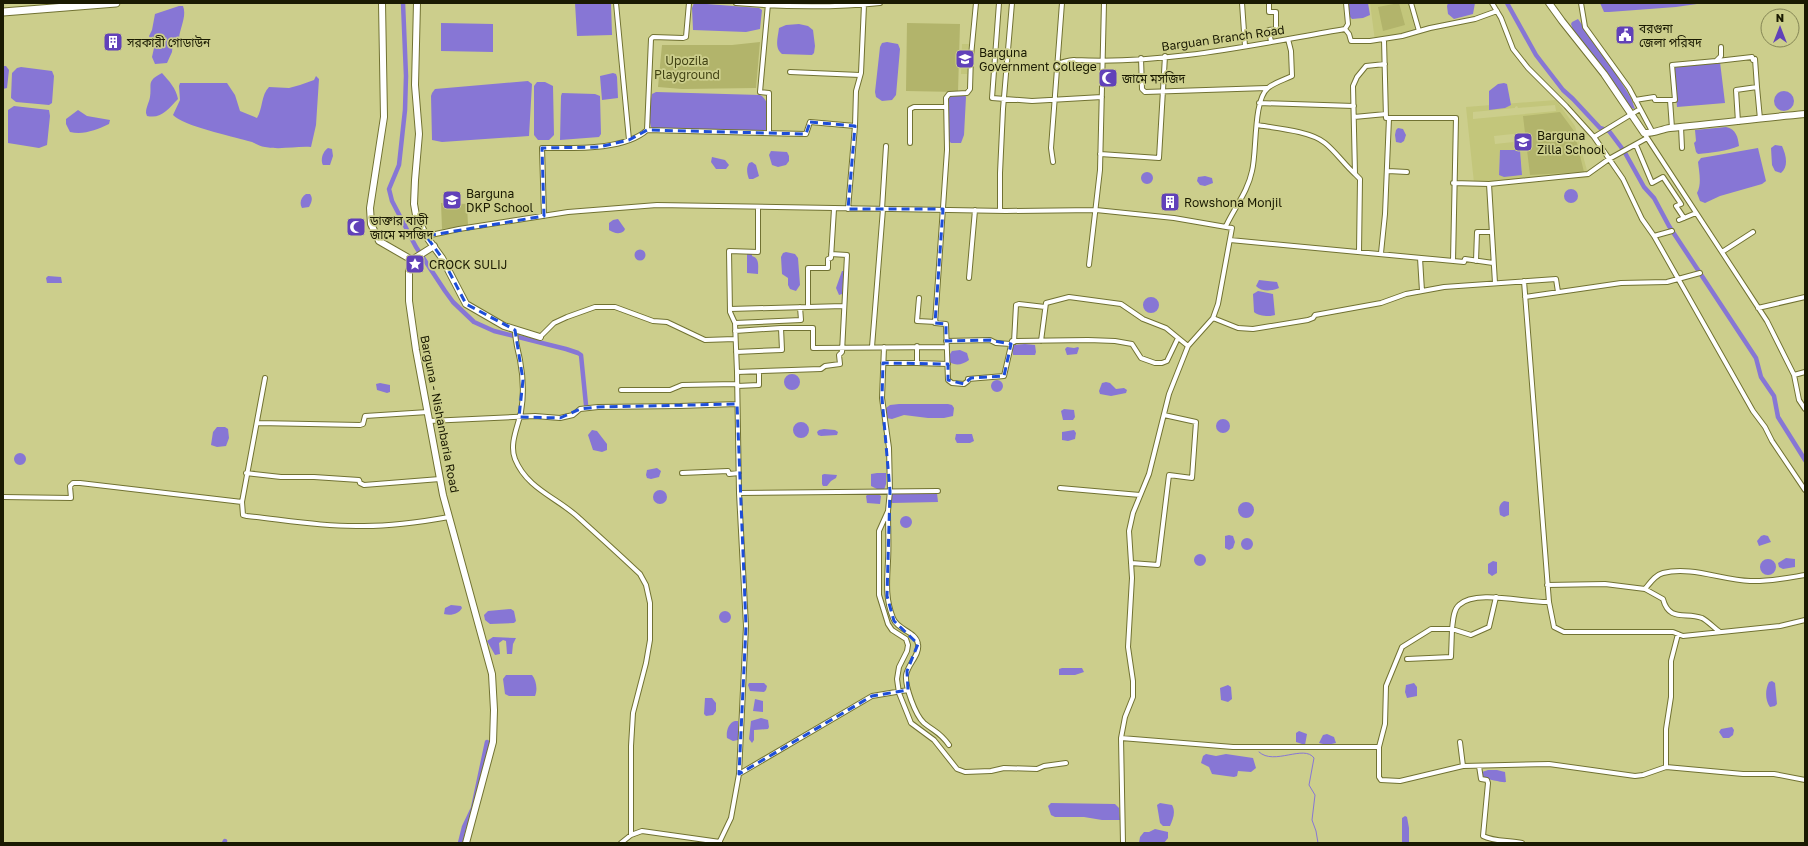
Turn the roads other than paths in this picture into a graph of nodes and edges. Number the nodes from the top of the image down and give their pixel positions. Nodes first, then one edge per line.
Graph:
1 (116, 3) edge
2 (382, 3) edge
3 (417, 3) edge
4 (616, 3) edge
5 (690, 3) edge
6 (736, 3) edge
7 (880, 3) edge
8 (976, 3) edge
9 (999, 3) edge
10 (1012, 3) edge
11 (1062, 3) edge
12 (1104, 3) edge
13 (1242, 3) edge
14 (1270, 3) edge
15 (1346, 3) edge
16 (1411, 3) edge
17 (1492, 3) edge
18 (1549, 3) edge
19 (1581, 3) edge
20 (768, 4) junction
21 (864, 5) junction
22 (1497, 11) junction
23 (3, 12) edge
24 (1345, 29) junction
25 (1419, 31) junction
26 (1288, 39) junction
27 (1384, 40) junction
28 (1271, 42) junction
29 (1245, 46) junction
30 (1721, 48) dead end
31 (1165, 56) junction
32 (1141, 58) junction
33 (1103, 60) junction
34 (1716, 61) junction
35 (1058, 63) junction
36 (1385, 64) junction
37 (790, 72) dead end
38 (860, 74) junction
39 (1757, 87) junction
40 (1266, 88) junction
41 (1164, 92) junction
42 (1102, 97) junction
43 (1004, 100) junction
44 (1055, 100) junction
45 (1635, 100) junction
46 (1670, 100) junction
47 (1259, 103) junction
48 (1354, 106) junction
49 (946, 107) junction
50 (1640, 109) junction
51 (1386, 114) junction
52 (1631, 114) junction
53 (1805, 114) edge
54 (1354, 117) junction
55 (1389, 118) junction
56 (1760, 119) junction
57 (1738, 122) junction
58 (1257, 125) junction
59 (855, 126) junction
60 (1681, 127) junction
61 (1672, 128) junction
62 (647, 130) junction
63 (769, 133) junction
64 (1644, 133) junction
65 (1653, 133) junction
66 (1594, 137) junction
67 (629, 140) junction
68 (910, 143) dead end
69 (1636, 145) junction
70 (886, 146) dead end
71 (1682, 148) dead end
72 (1100, 154) junction
73 (1609, 159) junction
74 (1053, 162) dead end
75 (1388, 171) junction
76 (1407, 172) dead end
77 (1355, 174) junction
78 (1453, 183) junction
79 (1489, 184) junction
80 (758, 207) junction
81 (834, 208) junction
82 (848, 209) junction
83 (882, 209) junction
84 (943, 209) junction
85 (975, 210) junction
86 (1096, 210) junction
87 (1000, 211) junction
88 (1696, 213) junction
89 (544, 216) junction
90 (1226, 226) junction
91 (1672, 231) dead end
92 (1492, 232) junction
93 (1753, 232) dead end
94 (426, 236) junction
95 (1654, 236) junction
96 (1230, 240) junction
97 (434, 246) junction
98 (1359, 252) junction
99 (1722, 252) junction
100 (1381, 253) junction
101 (831, 254) junction
102 (1420, 258) junction
103 (412, 260) junction
104 (1453, 261) junction
105 (1476, 261) junction
106 (1493, 263) junction
107 (1089, 265) dead end
108 (1700, 273) dead end
109 (969, 278) dead end
110 (1678, 279) junction
111 (1524, 281) junction
112 (1495, 283) junction
113 (1422, 291) junction
114 (1558, 292) junction
115 (1525, 296) junction
116 (1805, 297) edge
117 (919, 298) dead end
118 (808, 306) junction
119 (844, 306) junction
120 (800, 307) junction
121 (1045, 307) junction
122 (1758, 308) junction
123 (730, 309) junction
124 (1213, 318) junction
125 (734, 322) junction
126 (936, 322) junction
127 (781, 328) junction
128 (514, 329) junction
129 (735, 331) junction
130 (540, 337) joint
131 (1178, 338) junction
132 (736, 339) junction
133 (946, 341) junction
134 (1041, 341) junction
135 (1012, 343) junction
136 (918, 346) junction
137 (1188, 346) junction
138 (872, 347) junction
139 (884, 347) junction
140 (947, 347) junction
141 (842, 348) junction
142 (736, 352) junction
143 (883, 363) junction
144 (917, 364) junction
145 (948, 364) junction
146 (737, 372) junction
147 (759, 372) junction
148 (1805, 372) edge
149 (1794, 375) junction
150 (265, 378) dead end
151 (737, 385) junction
152 (621, 390) dead end
153 (737, 404) junction
154 (1805, 409) edge
155 (428, 412) junction
156 (1164, 415) junction
157 (519, 417) junction
158 (429, 421) junction
159 (258, 423) junction
160 (682, 472) dead end
161 (246, 473) junction
162 (739, 473) junction
163 (440, 480) junction
164 (1060, 488) dead end
165 (1805, 490) edge
166 (890, 491) junction
167 (938, 491) dead end
168 (739, 493) junction
169 (1140, 495) junction
170 (3, 497) edge
171 (242, 502) junction
172 (888, 511) junction
173 (449, 517) junction
174 (1131, 563) junction
175 (1805, 575) edge
176 (1547, 585) junction
177 (1645, 589) junction
178 (1496, 597) junction
179 (1549, 602) junction
180 (1805, 620) edge
181 (1452, 629) junction
182 (1720, 632) junction
183 (1678, 634) junction
184 (1407, 659) dead end
185 (908, 690) junction
186 (899, 693) junction
187 (1122, 738) junction
188 (1460, 742) dead end
189 (949, 744) dead end
190 (1379, 747) junction
191 (1066, 763) dead end
192 (1463, 766) junction
193 (1479, 766) junction
194 (1666, 767) junction
195 (739, 774) junction
196 (1805, 780) edge
197 (631, 835) junction
198 (720, 842) edge
199 (466, 843) edge
200 (621, 843) edge
201 (1123, 843) edge
202 (1522, 843) edge

1 - 23 main road
2 - 103 street
3 - 94 street
4 - 67 street
5 - 62 street
6 - 20 street
7 - 21 street
8 - 49 street
9 - 43 street
10 - 43 street
11 - 35 street
12 - 33 street
13 - 29 street
14 - 28 street
15 - 24 street
16 - 25 street
17 - 22 street
18 - 52 street
19 - 45 street
20 - 21 street
20 - 63 street
21 - 38 street
22 - 25 street
22 - 66 street
24 - 26 street, Barguan Branch Road
24 - 27 street
25 - 27 street
26 - 28 street, Barguan Branch Road
26 - 40 street
27 - 36 street
28 - 29 street, Barguan Branch Road
29 - 31 street, Barguan Branch Road
30 - 34 street
31 - 32 street, Barguan Branch Road
31 - 41 street
32 - 33 street, Barguan Branch Road
32 - 41 street
33 - 35 street, Barguan Branch Road
33 - 42 street
34 - 39 street
34 - 46 street
35 - 44 street
36 - 48 street
36 - 51 street
37 - 38 street
38 - 59 street
39 - 56 street
39 - 57 street
40 - 41 street
40 - 47 street
41 - 72 street
42 - 44 street
42 - 72 street
43 - 44 street
43 - 87 street
44 - 74 street
45 - 46 street
45 - 50 street
46 - 61 street
47 - 48 street
47 - 58 street
48 - 54 street
49 - 68 street
49 - 84 street
50 - 52 street
50 - 65 street
51 - 54 street
51 - 55 street
52 - 64 street
52 - 66 street
53 - 56 street
54 - 77 street
55 - 75 street
55 - 78 street
56 - 57 street
57 - 60 street
58 - 77 street
58 - 90 street
59 - 63 street
59 - 82 street
60 - 61 street
60 - 71 street
61 - 65 street
62 - 63 street
62 - 67 street
64 - 65 street
64 - 69 street
64 - 88 street
66 - 73 street
67 - 89 street
69 - 73 street
69 - 88 street
70 - 83 street
72 - 86 street
73 - 79 street
73 - 95 street
75 - 76 street
75 - 100 street
77 - 98 street
78 - 79 street
78 - 104 street
79 - 92 street
80 - 81 street
80 - 89 street
80 - 123 street
81 - 82 street
81 - 101 street
82 - 83 street
83 - 84 street
83 - 138 street
84 - 85 street
84 - 126 street
85 - 87 street
85 - 109 street
86 - 87 street
86 - 90 street
86 - 107 street
88 - 99 street
89 - 94 street
90 - 96 street
91 - 95 street
92 - 105 street
92 - 106 street
93 - 99 street
94 - 97 street
95 - 110 street
96 - 98 street
96 - 124 street
97 - 103 street
97 - 128 street
98 - 100 street
99 - 122 street
100 - 102 street
101 - 118 street
101 - 119 street
102 - 104 street
102 - 113 street
103 - 155 street, Barguna - Nishanbaria Road
104 - 105 street
105 - 106 street
106 - 112 street
108 - 110 street
110 - 114 street
110 - 165 street
111 - 112 street
111 - 114 street
111 - 115 street
112 - 113 street
113 - 124 street
114 - 115 street
115 - 176 street
116 - 122 street
117 - 126 street
118 - 119 street
118 - 120 street
119 - 141 street
120 - 123 street
120 - 125 street
121 - 131 street
121 - 134 street
121 - 135 street
122 - 149 street
123 - 125 street
124 - 137 street
125 - 129 street
126 - 133 street
127 - 129 street
127 - 141 street
127 - 142 street
128 - 130 street
128 - 157 street
129 - 132 street
130 - 132 street
131 - 134 street
131 - 137 street
132 - 142 street
133 - 135 street
133 - 140 street
134 - 135 street
135 - 145 street
136 - 139 street
136 - 140 street
136 - 144 street
137 - 156 street
138 - 139 street
138 - 141 street
139 - 143 street
140 - 145 street
141 - 147 street
142 - 146 street
143 - 144 street
143 - 166 street
144 - 145 street
146 - 147 street
146 - 151 street
147 - 151 street
148 - 149 street
149 - 154 street
150 - 159 street
151 - 152 street
151 - 153 street
153 - 157 street
153 - 162 street
155 - 158 street, Barguna - Nishanbaria Road
155 - 159 street
156 - 169 street
156 - 174 street
157 - 158 street
157 - 197 street
158 - 163 street, Barguna - Nishanbaria Road
159 - 161 street
160 - 162 street
161 - 163 street
161 - 171 street
162 - 168 street
163 - 173 street, Barguna - Nishanbaria Road
164 - 169 street
166 - 167 street
166 - 168 street
166 - 172 street
168 - 195 street
169 - 174 street
170 - 171 street
171 - 173 street
172 - 185 street
172 - 186 street
173 - 199 street, Barguna - Nishanbaria Road
174 - 187 street
175 - 177 street
176 - 177 street
176 - 179 street
177 - 182 street
178 - 179 street
178 - 181 street
178 - 181 street
179 - 183 street
180 - 182 street
181 - 184 street
181 - 190 street
182 - 183 street
183 - 194 street
185 - 186 street
185 - 189 street
186 - 191 street
186 - 195 street
187 - 190 street
187 - 201 street
188 - 192 street
190 - 192 street
192 - 193 street
193 - 194 street
193 - 202 street
194 - 196 street
195 - 198 street
197 - 198 street
197 - 200 street

